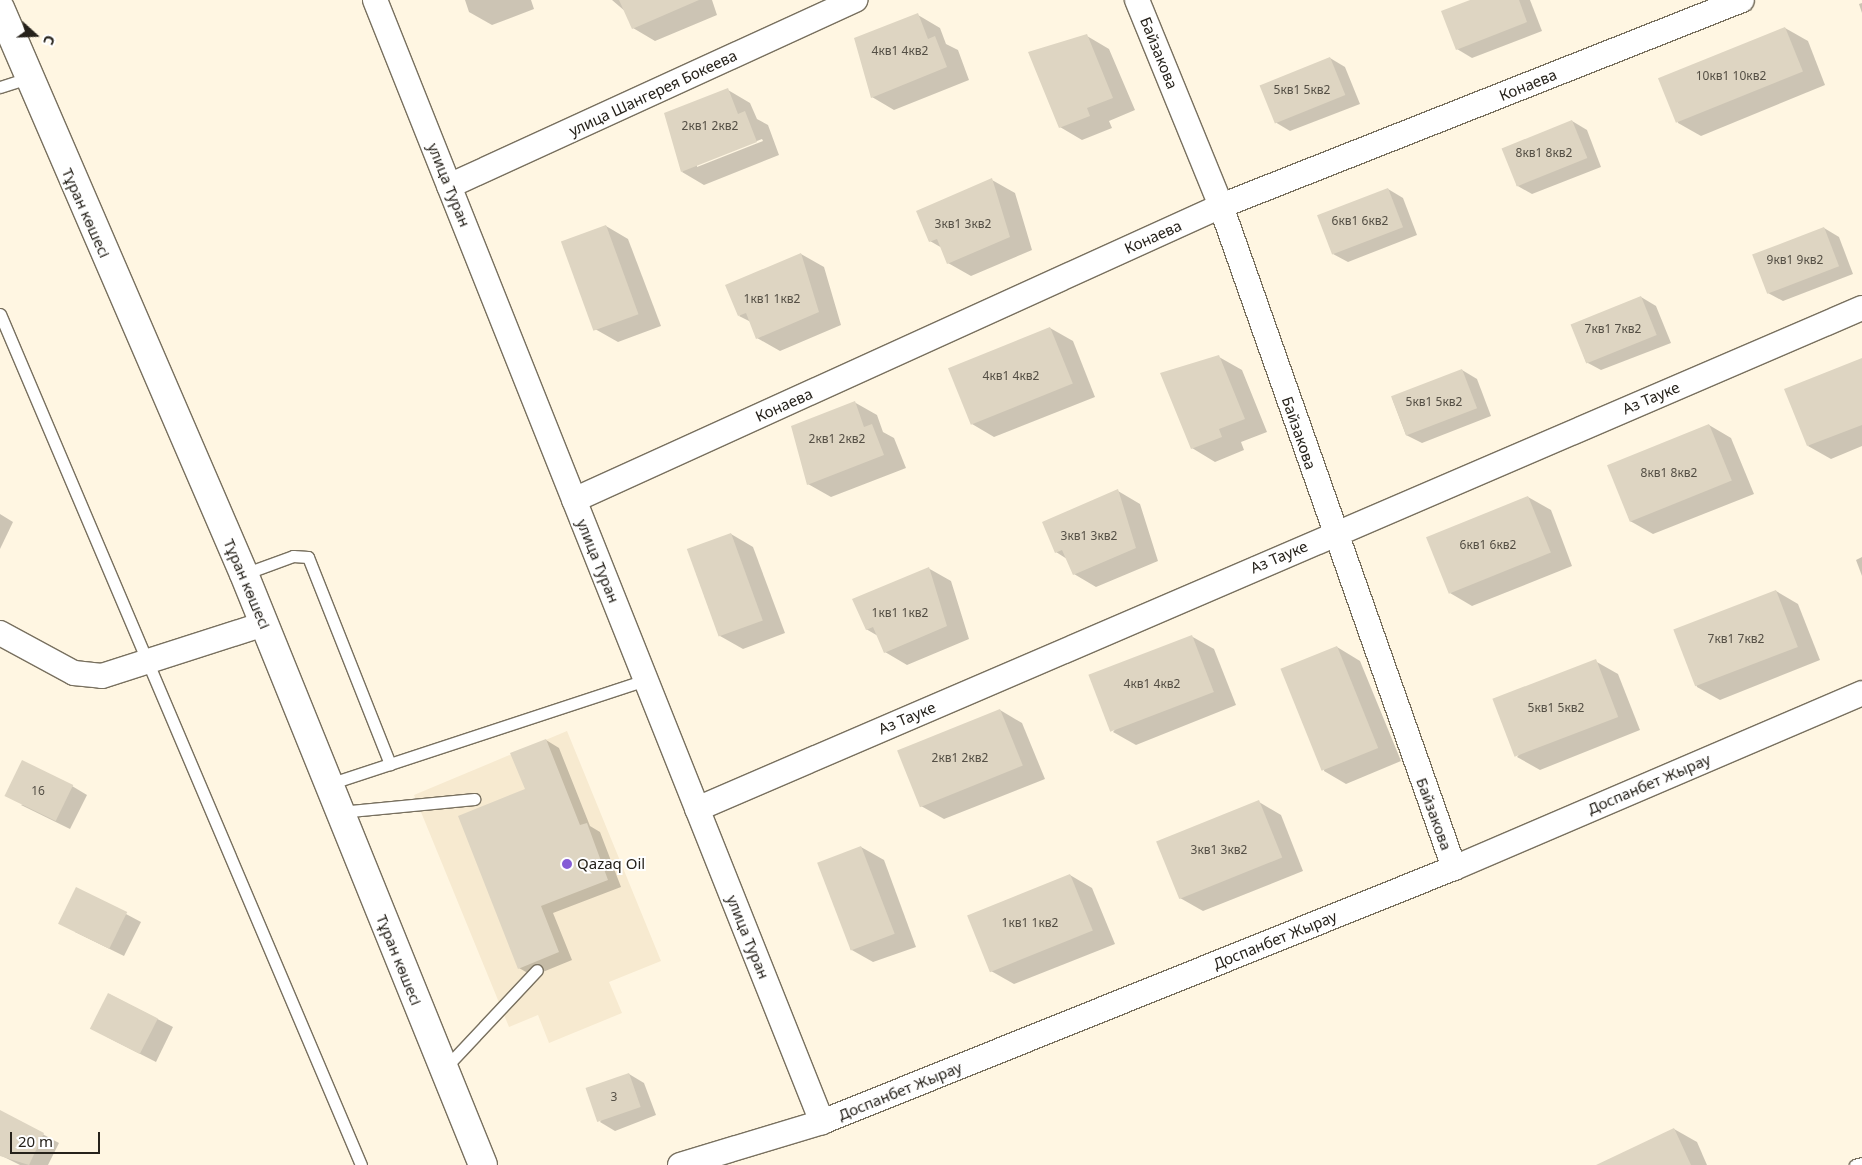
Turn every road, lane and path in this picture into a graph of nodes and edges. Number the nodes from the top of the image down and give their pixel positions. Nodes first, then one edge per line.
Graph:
1 (375, 0) edge
2 (856, 0) edge
3 (1137, 0) edge
4 (1742, 0) edge
5 (0, 8) edge
6 (27, 78) junction
7 (0, 87) edge
8 (449, 186) junction
9 (1221, 206) junction
10 (1862, 308) edge
11 (0, 314) edge
12 (574, 500) junction
13 (1333, 533) junction
14 (244, 574) junction
15 (264, 624) junction
16 (0, 632) edge
17 (152, 664) junction
18 (645, 680) junction
19 (1862, 693) edge
20 (390, 764) junction
21 (329, 784) junction
22 (474, 800) dead end
23 (697, 809) junction
24 (340, 812) junction
25 (1454, 868) junction
26 (537, 970) dead end
27 (444, 1069) junction
28 (822, 1122) junction
29 (1862, 1163) edge
30 (360, 1165) edge
31 (483, 1165) edge
32 (680, 1165) edge
33 (1855, 1165) edge

1 - 8 street, улица Туран
2 - 8 street, улица Шангерея Бокеева
3 - 9 street, Байзакова
4 - 9 street, Конаева
5 - 6 main road, Тұран көшесі
6 - 7 lane
6 - 14 main road, Тұран көшесі
8 - 12 street, улица Туран
9 - 12 street, Конаева
9 - 13 street, Байзакова
10 - 13 street, Аз Тауке
11 - 17 lane
12 - 18 street, улица Туран
13 - 23 street, Аз Тауке
13 - 25 street, Байзакова
14 - 15 main road, Тұран көшесі
14 - 20 lane
15 - 17 street
15 - 21 main road, Тұран көшесі
16 - 17 street
17 - 30 lane
18 - 20 lane
18 - 23 street, улица Туран
19 - 25 street, Доспанбет Жырау
20 - 21 lane
21 - 24 main road, Тұран көшесі
22 - 24 lane
23 - 28 street, улица Туран
24 - 27 main road, Тұран көшесі
25 - 28 street, Доспанбет Жырау
26 - 27 lane
27 - 31 main road, Тұран көшесі
28 - 32 street, Доспанбет Жырау
29 - 33 lane

